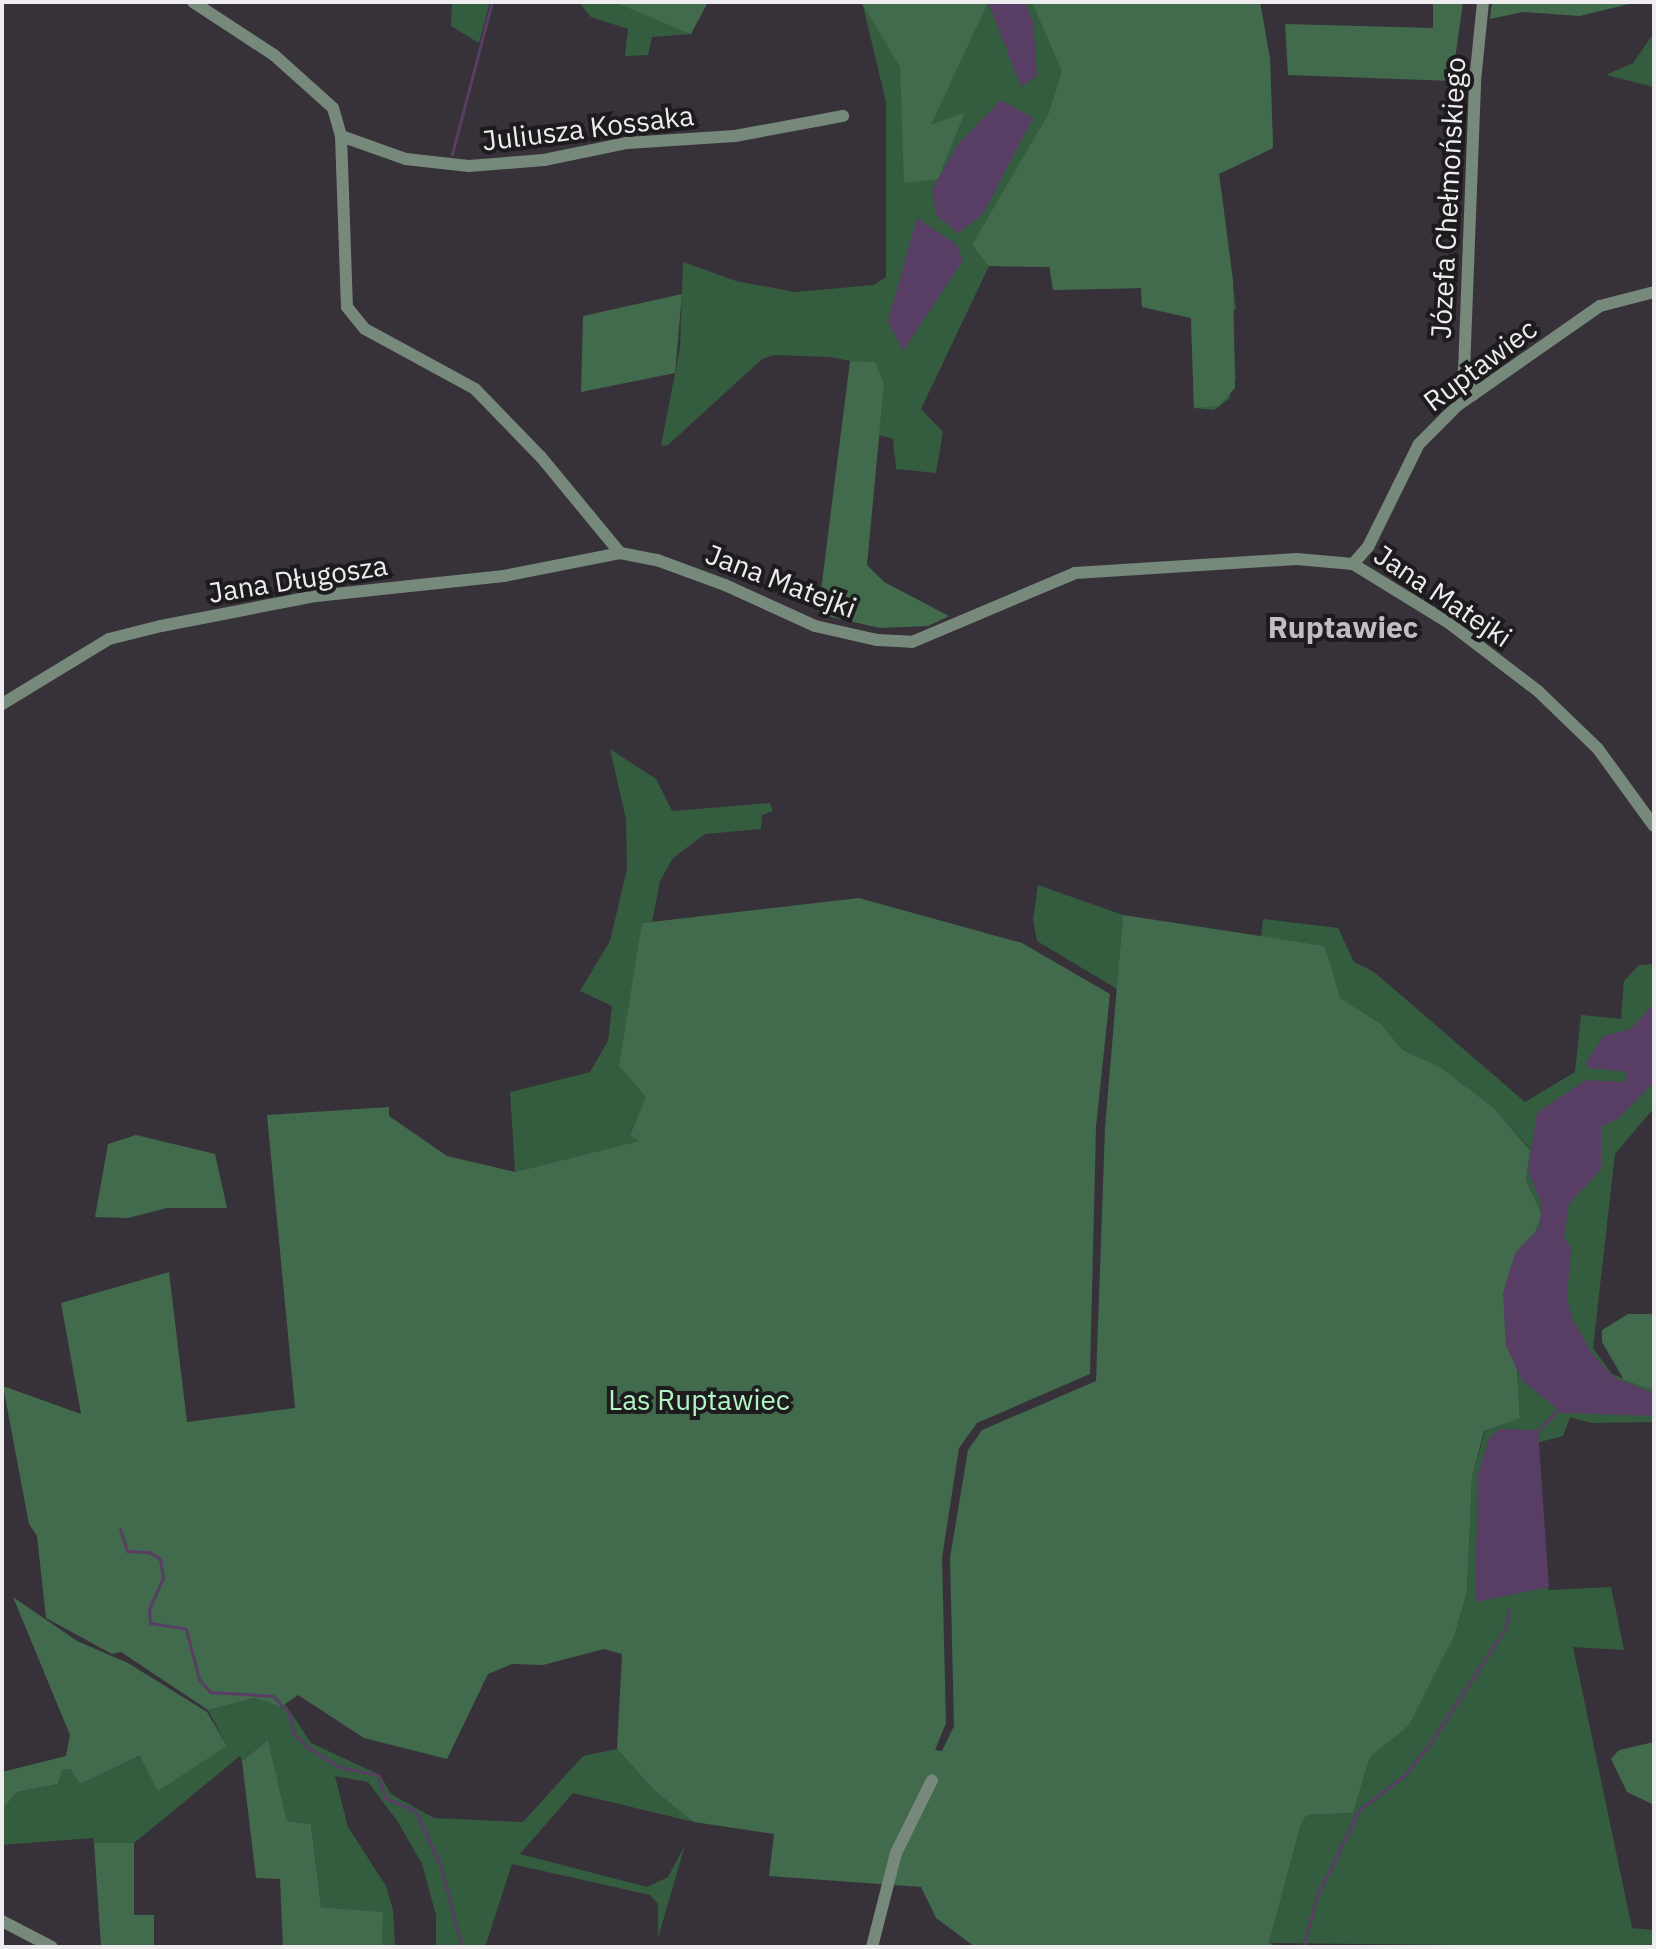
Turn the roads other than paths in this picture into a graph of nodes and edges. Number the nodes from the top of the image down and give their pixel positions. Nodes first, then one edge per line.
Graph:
1 (193, 2) edge
2 (1483, 2) edge
3 (843, 116) dead end
4 (341, 136) junction
5 (1654, 292) edge
6 (1473, 395) junction
7 (620, 553) junction
8 (1353, 564) junction
9 (2, 704) edge
10 (1654, 826) edge
11 (932, 1780) dead end
12 (2, 1921) edge
13 (52, 1947) edge
14 (872, 1947) edge

1 - 4 street
2 - 6 street, Józefa Chełmońskiego
3 - 4 street, Juliusza Kossaka
4 - 7 street
5 - 6 street, Ruptawiec
6 - 8 street, Ruptawiec
7 - 8 street, Jana Matejki
7 - 9 street, Jana Długosza
8 - 10 street, Jana Matejki
11 - 14 street
12 - 13 street

